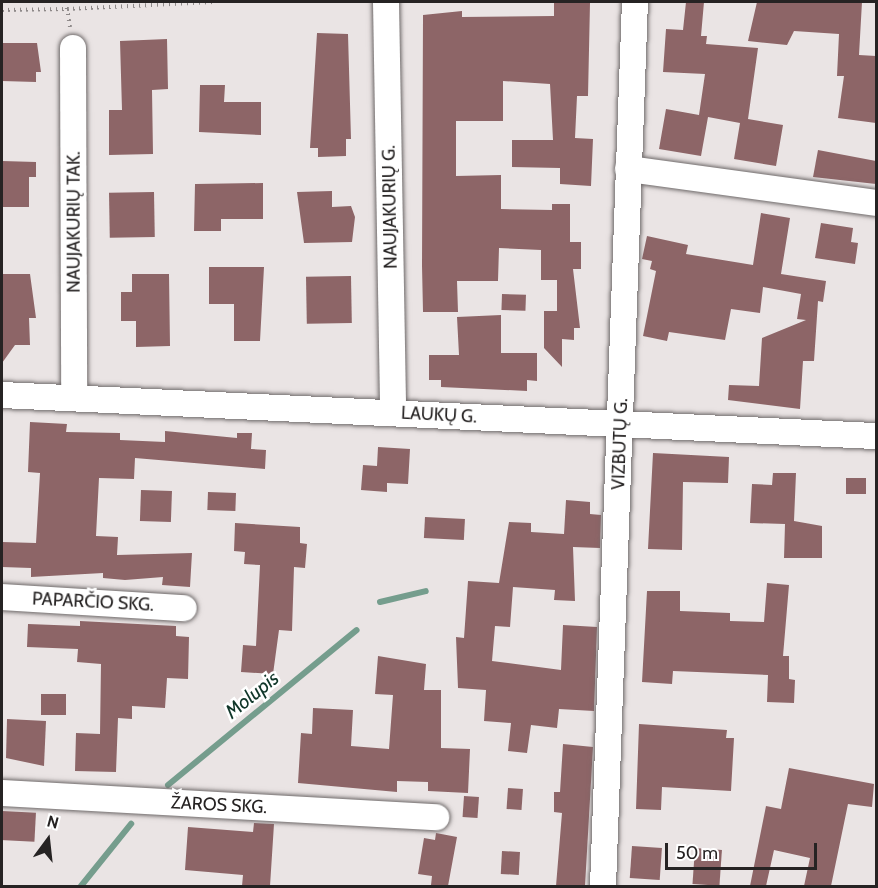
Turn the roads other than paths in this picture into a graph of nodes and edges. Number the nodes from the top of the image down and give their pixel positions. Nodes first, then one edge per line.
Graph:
1 (386, 2) edge
2 (635, 2) edge
3 (73, 48) road end
4 (627, 169) junction
5 (876, 203) edge
6 (2, 395) edge
7 (75, 396) junction
8 (393, 413) junction
9 (621, 426) junction
10 (876, 436) edge
11 (2, 597) edge
12 (184, 608) dead end
13 (2, 793) edge
14 (436, 817) dead end
15 (603, 886) edge

1 - 8 street, NAUJAKURIŲ G.
2 - 4 street, VIZBUTŲ G.
3 - 7 street, NAUJAKURIŲ TAK.
4 - 5 street
4 - 9 street, VIZBUTŲ G.
6 - 7 street, LAUKŲ G.
7 - 8 street, LAUKŲ G.
8 - 9 street, LAUKŲ G.
9 - 10 street, LAUKŲ G.
9 - 15 street, VIZBUTŲ G.
11 - 12 street, PAPARČIO SKG.
13 - 14 street, ŽAROS SKG.

